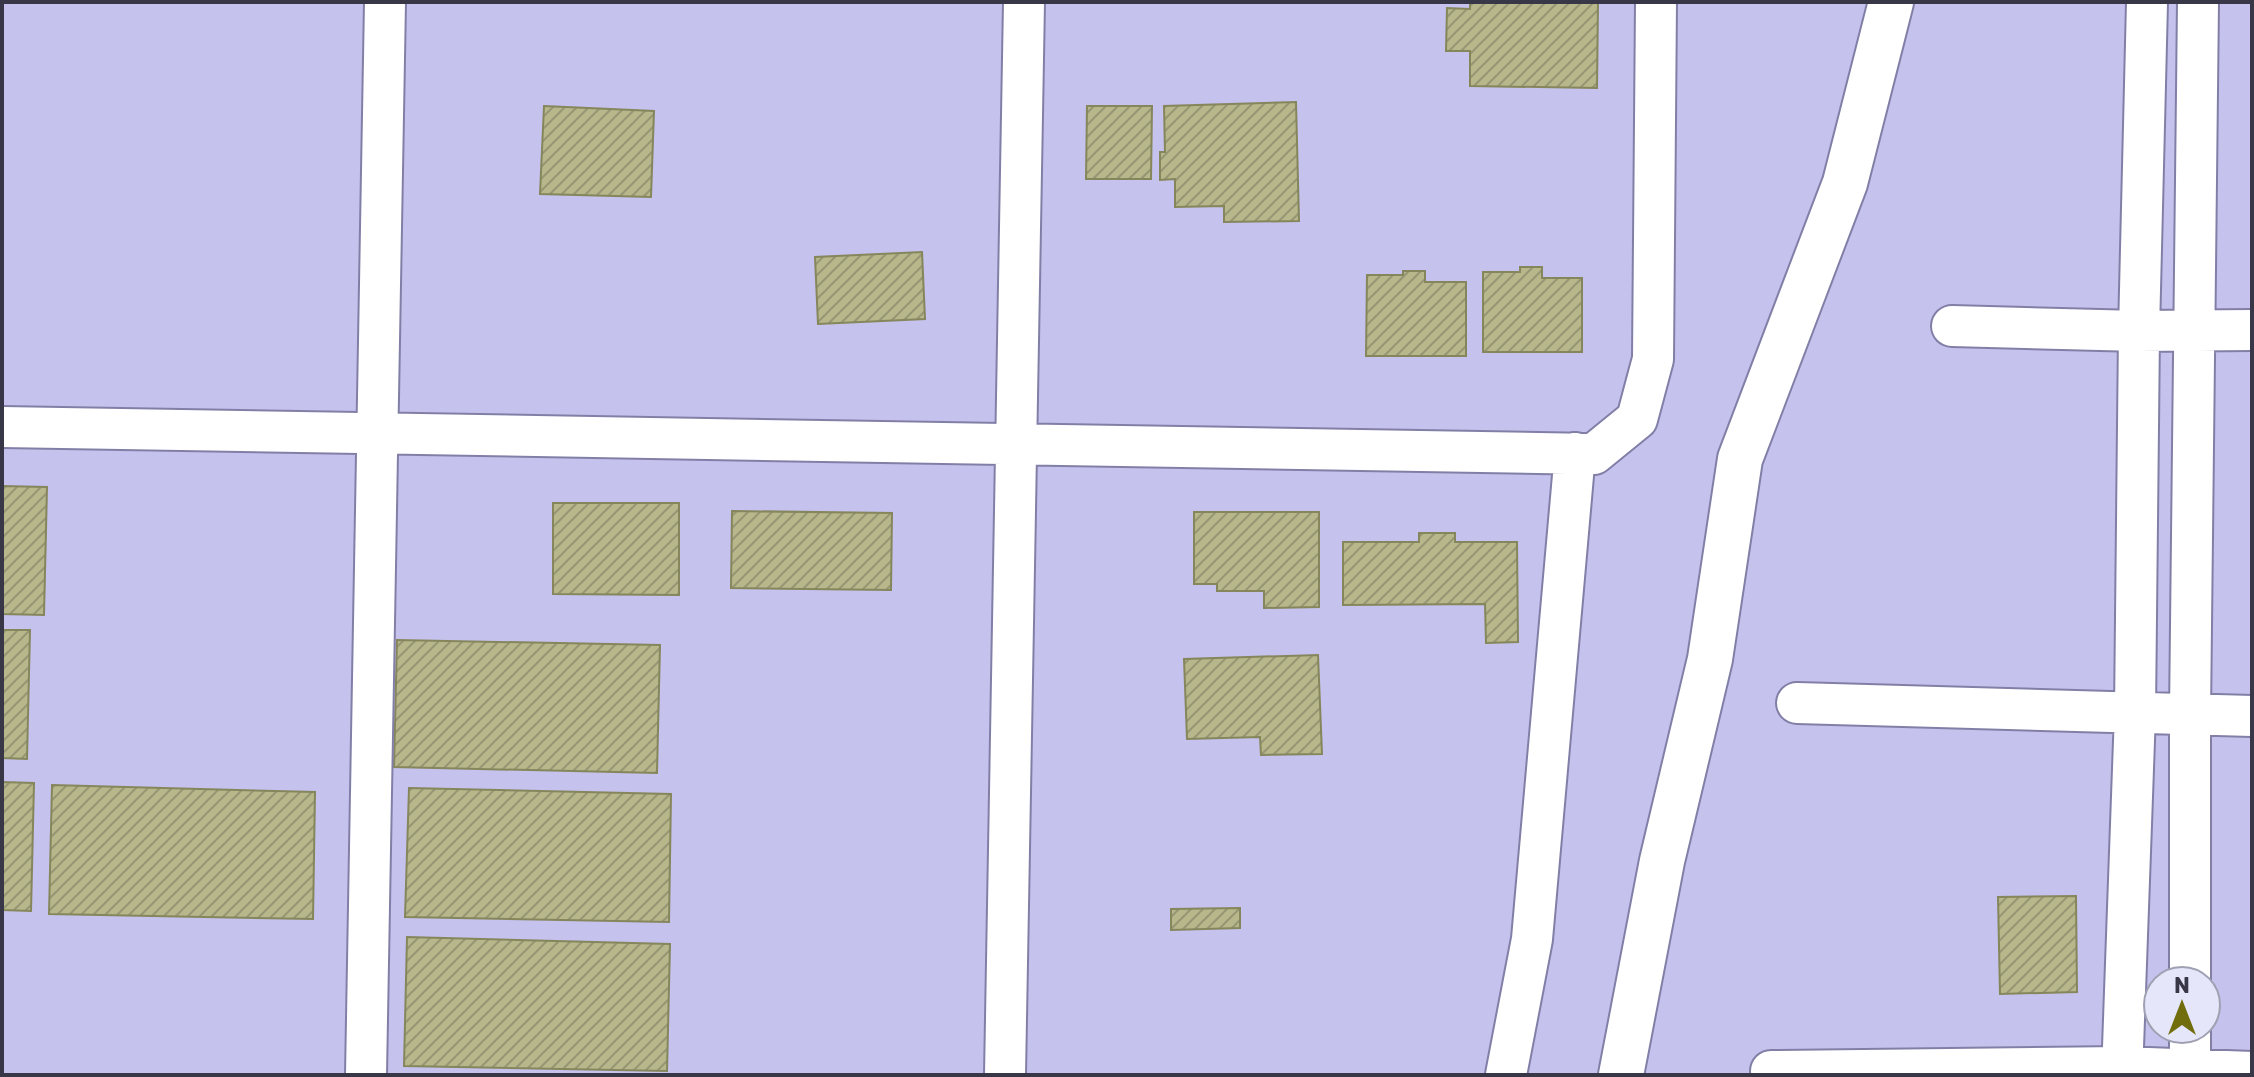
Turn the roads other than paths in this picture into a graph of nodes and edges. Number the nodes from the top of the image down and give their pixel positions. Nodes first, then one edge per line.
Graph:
1 (385, 2) edge
2 (1024, 2) edge
3 (1656, 2) edge
4 (1891, 2) edge
5 (2147, 2) edge
6 (2198, 2) edge
7 (1952, 326) dead end
8 (2195, 329) junction
9 (2252, 330) edge
10 (2139, 331) junction
11 (2, 427) edge
12 (377, 434) junction
13 (1016, 446) junction
14 (1575, 453) junction
15 (1797, 703) dead end
16 (2135, 713) junction
17 (2190, 714) junction
18 (2252, 716) edge
19 (2190, 965) edge
20 (2190, 1045) edge
21 (1771, 1071) dead end
22 (2122, 1071) edge
23 (2252, 1072) edge
24 (2190, 1073) edge
25 (366, 1075) edge
26 (1005, 1075) edge
27 (1506, 1075) edge
28 (1621, 1075) edge

1 - 12 street
2 - 13 street
3 - 14 street
4 - 28 street
5 - 10 street
6 - 8 street
7 - 10 street
8 - 9 street
8 - 10 street
8 - 17 street
10 - 16 street
11 - 12 street
12 - 13 street
12 - 25 street
13 - 14 street
13 - 26 street
14 - 27 street
15 - 16 street
16 - 17 street
16 - 22 street
17 - 18 street
17 - 19 street
20 - 24 street
21 - 22 street
22 - 24 street
23 - 24 street

